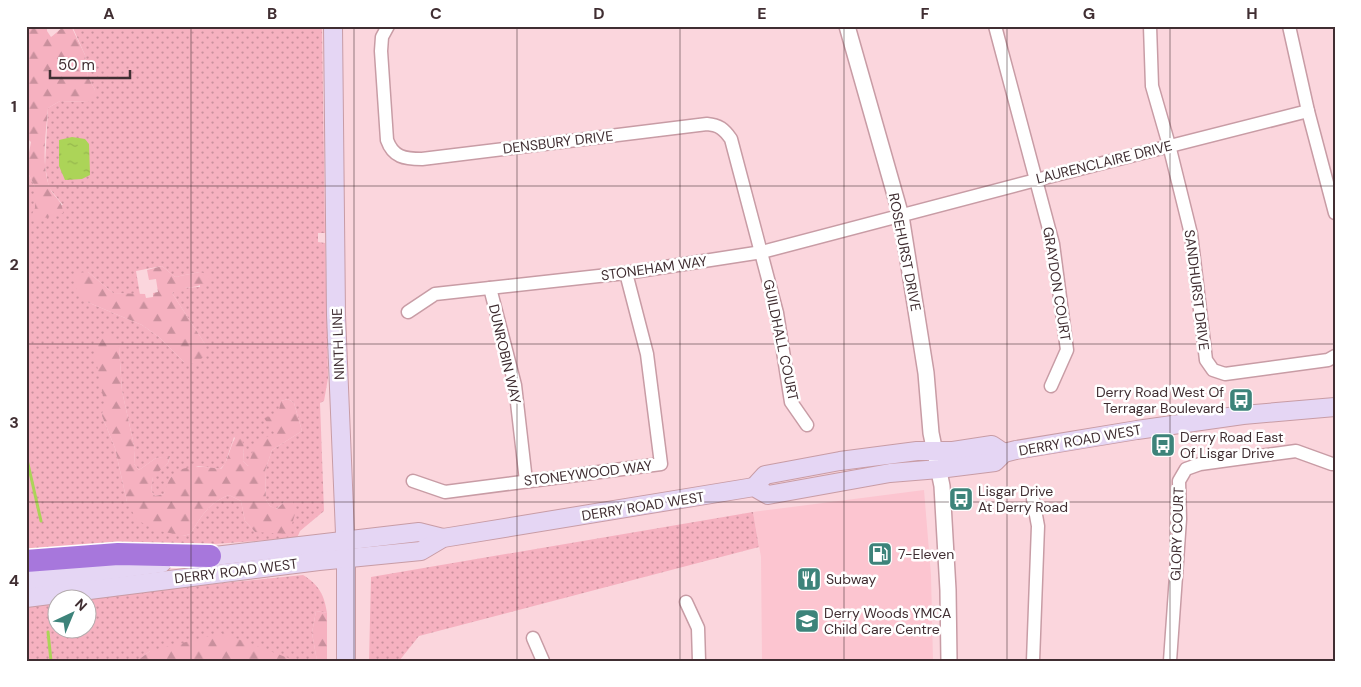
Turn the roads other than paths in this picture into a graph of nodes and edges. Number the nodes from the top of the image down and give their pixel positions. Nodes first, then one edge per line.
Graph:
1 (333, 26) edge
2 (388, 26) edge
3 (847, 26) edge
4 (995, 26) edge
5 (1150, 26) edge
6 (1289, 26) edge
7 (1308, 111) junction
8 (1169, 145) junction
9 (1036, 180) junction
10 (1335, 213) edge
11 (901, 216) junction
12 (762, 252) junction
13 (626, 273) junction
14 (490, 288) junction
15 (408, 312) dead end
16 (1335, 356) edge
17 (1051, 386) dead end
18 (1335, 407) edge
19 (807, 425) dead end
20 (935, 452) junction
21 (1004, 453) junction
22 (1332, 464) dead end
23 (939, 469) junction
24 (413, 481) dead end
25 (526, 481) junction
26 (754, 487) junction
27 (1033, 500) dead end
28 (346, 550) junction
29 (210, 556) junction
30 (26, 561) edge
31 (26, 581) edge
32 (26, 598) edge
33 (686, 602) dead end
34 (533, 638) dead end
35 (346, 661) edge
36 (543, 661) edge
37 (699, 661) edge
38 (949, 661) edge
39 (1033, 661) edge
40 (1170, 661) edge

1 - 28 main road, NINTH LINE
2 - 12 street, DENSBURY DRIVE
3 - 11 street, ROSEHURST DRIVE
4 - 9 street, GRAYDON COURT
5 - 8 street, SANDHURST DRIVE
6 - 7 street
7 - 8 street, LAURENCLAIRE DRIVE
7 - 10 street
8 - 9 street, LAURENCLAIRE DRIVE
8 - 16 street, SANDHURST DRIVE
9 - 11 street, LAURENCLAIRE DRIVE
9 - 17 street, GRAYDON COURT
11 - 12 street, STONEHAM WAY
11 - 20 street, ROSEHURST DRIVE
12 - 13 street, STONEHAM WAY
12 - 19 street, GUILDHALL COURT
13 - 14 street, STONEHAM WAY
13 - 25 street, STONEYWOOD WAY
14 - 15 street, STONEHAM WAY
14 - 25 street, DUNROBIN WAY
18 - 21 main road, DERRY ROAD WEST
20 - 21 main road, DERRY ROAD WEST
20 - 23 street, ROSEHURST DRIVE
20 - 26 main road, DERRY ROAD WEST
21 - 23 main road, DERRY ROAD WEST
22 - 40 street, GLORY COURT
23 - 26 main road, DERRY ROAD WEST
23 - 38 street, ROSEHURST DRIVE
24 - 25 street, STONEYWOOD WAY
26 - 28 main road, DERRY ROAD WEST
27 - 39 street
28 - 29 main road, DERRY ROAD WEST
28 - 32 main road, DERRY ROAD WEST
28 - 35 main road, NINTH LINE
29 - 30 highway
29 - 31 main road, DERRY ROAD WEST
33 - 37 street
34 - 36 street

